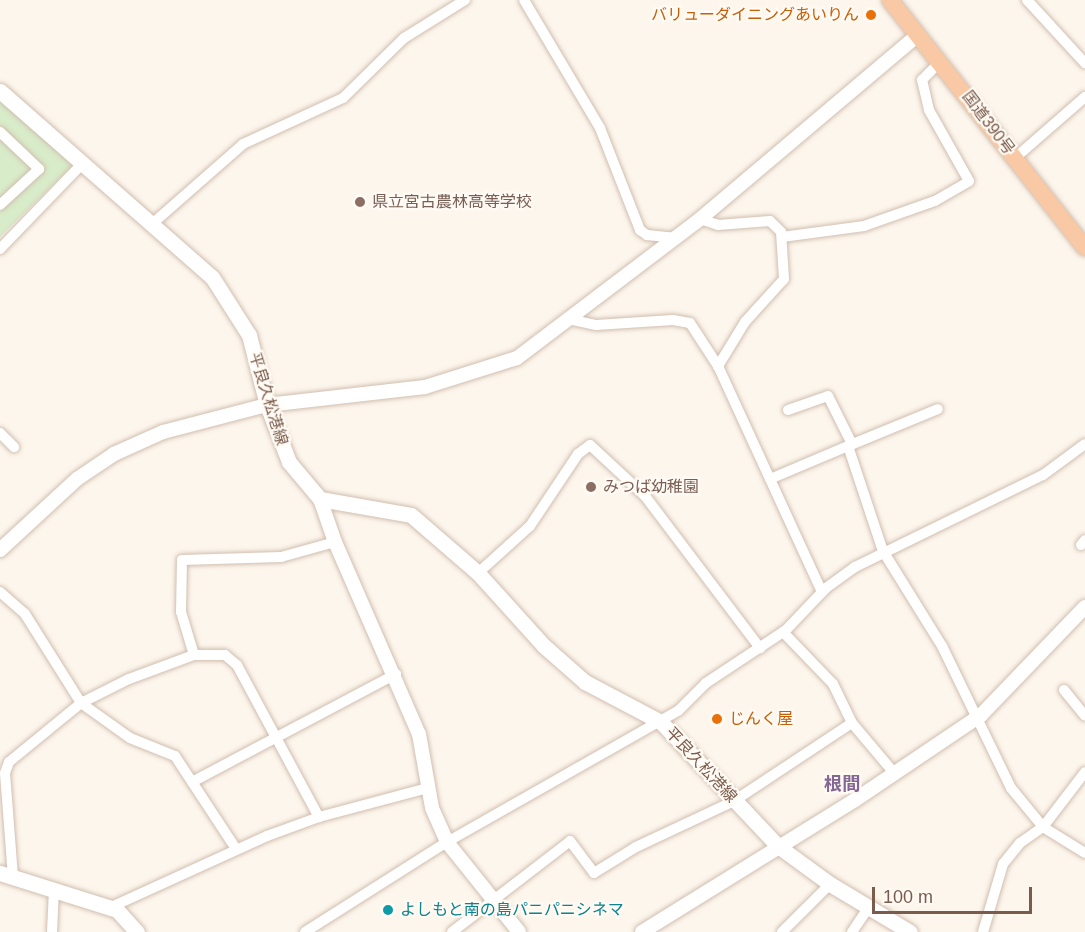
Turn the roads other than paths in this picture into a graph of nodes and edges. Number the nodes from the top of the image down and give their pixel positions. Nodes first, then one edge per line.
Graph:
1 (465, 0) edge
2 (524, 0) edge
3 (890, 0) edge
4 (1027, 0) edge
5 (918, 35) junction
6 (940, 62) junction
7 (1085, 63) edge
8 (0, 91) edge
9 (1085, 97) edge
10 (0, 132) edge
11 (1015, 158) junction
12 (81, 165) junction
13 (0, 205) edge
14 (700, 219) junction
15 (152, 224) junction
16 (782, 237) junction
17 (674, 238) junction
18 (1085, 248) edge
19 (0, 249) edge
20 (568, 319) junction
21 (718, 366) junction
22 (267, 405) junction
23 (938, 409) dead end
24 (788, 410) dead end
25 (0, 433) edge
26 (1085, 444) edge
27 (850, 445) junction
28 (14, 447) dead end
29 (770, 479) junction
30 (320, 499) junction
31 (335, 542) junction
32 (0, 550) edge
33 (883, 551) junction
34 (478, 573) junction
35 (0, 592) edge
36 (822, 592) junction
37 (1085, 607) edge
38 (783, 632) junction
39 (760, 648) junction
40 (194, 655) junction
41 (396, 674) junction
42 (1064, 690) dead end
43 (81, 704) junction
44 (1085, 716) edge
45 (978, 717) junction
46 (661, 722) junction
47 (852, 723) junction
48 (275, 736) junction
49 (1085, 772) edge
50 (895, 774) junction
51 (192, 782) junction
52 (428, 788) junction
53 (734, 801) junction
54 (319, 817) junction
55 (1043, 827) junction
56 (447, 842) junction
57 (778, 846) junction
58 (236, 849) junction
59 (1085, 853) edge
60 (6, 875) edge
61 (830, 884) junction
62 (54, 889) junction
63 (494, 900) junction
64 (869, 907) junction
65 (109, 908) junction
66 (52, 932) edge
67 (137, 932) edge
68 (305, 932) edge
69 (452, 932) edge
70 (519, 932) edge
71 (642, 932) edge
72 (782, 932) edge
73 (852, 932) edge
74 (910, 932) edge
75 (982, 932) edge

1 - 15 street
2 - 17 street
3 - 5 highway, 国道390号
4 - 7 street
5 - 6 highway, 国道390号
5 - 14 street
6 - 11 highway, 国道390号
6 - 16 street
8 - 12 main road, 平良久松港線
9 - 11 street
10 - 13 street
11 - 18 highway, 国道390号
12 - 15 main road, 平良久松港線
12 - 19 street
14 - 16 street
14 - 17 street
15 - 22 main road, 平良久松港線
16 - 21 street
17 - 20 street
20 - 21 street
20 - 22 street
21 - 29 street
22 - 30 main road, 平良久松港線
22 - 32 street
23 - 27 street
24 - 27 street
25 - 28 street
26 - 33 street
27 - 29 street
27 - 33 street
29 - 36 street
30 - 31 street
30 - 34 main road, 平良久松港線
31 - 40 street
31 - 41 street
33 - 36 street
33 - 45 street
34 - 39 street
34 - 46 main road, 平良久松港線
35 - 43 street
36 - 38 street
37 - 45 street
38 - 39 street
38 - 47 street
39 - 46 street
40 - 43 street
40 - 48 street
41 - 48 street
41 - 52 street
42 - 44 street
43 - 51 street
43 - 60 street
45 - 50 street
45 - 55 street
46 - 53 main road, 平良久松港線
46 - 56 street
47 - 50 street
47 - 53 street
48 - 51 street
48 - 54 street
49 - 55 street
50 - 57 street
51 - 58 street
52 - 54 street
52 - 56 street
53 - 57 main road, 平良久松港線
53 - 63 street
54 - 58 street
55 - 59 street
55 - 75 street
56 - 63 street
56 - 68 street
57 - 61 main road, 平良久松港線
57 - 71 street
58 - 65 street
60 - 62 main road
61 - 64 main road, 平良久松港線
61 - 72 street
62 - 65 main road
62 - 66 street
63 - 69 street
63 - 70 street
64 - 73 street
64 - 74 main road, 平良久松港線
65 - 67 main road

